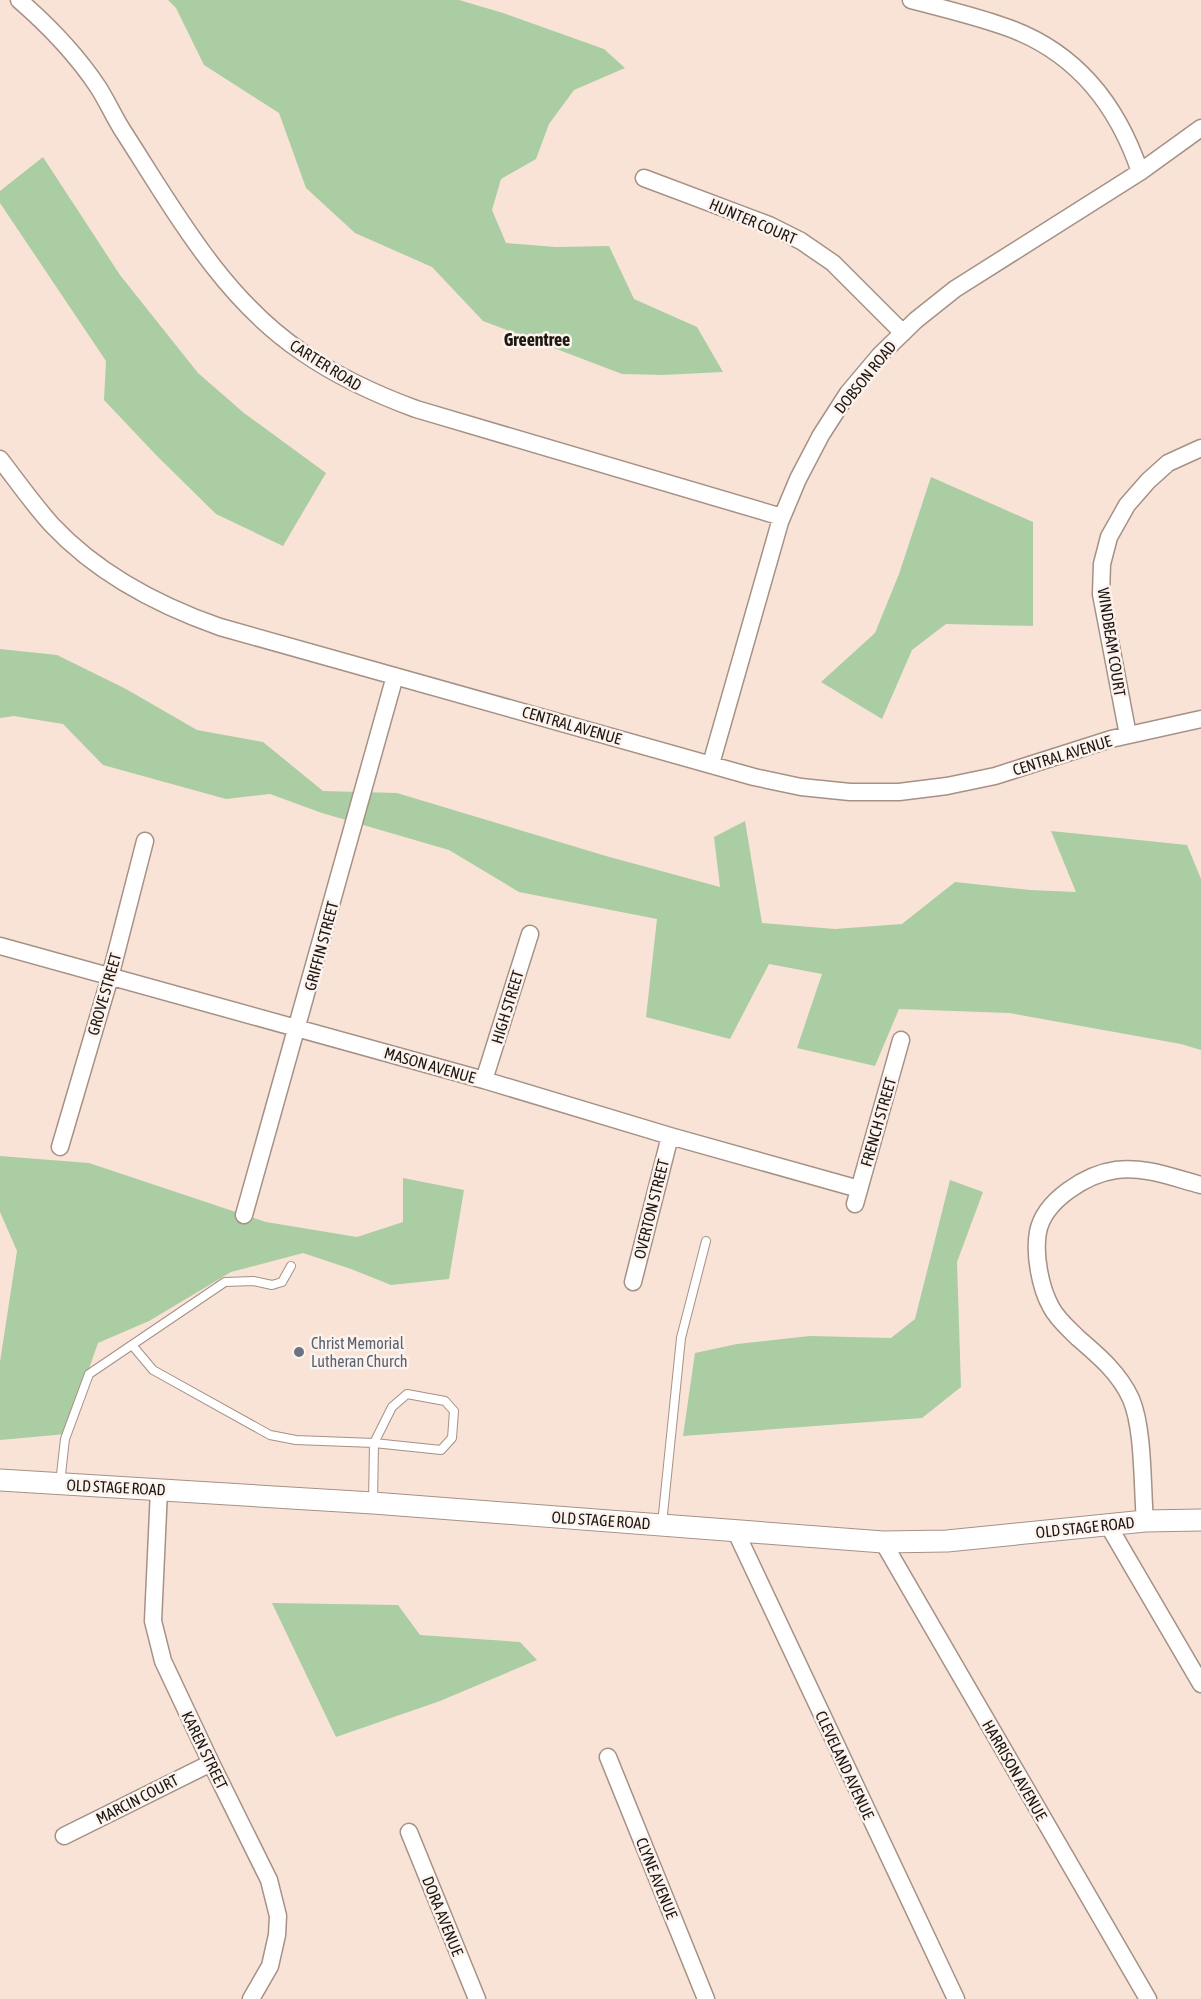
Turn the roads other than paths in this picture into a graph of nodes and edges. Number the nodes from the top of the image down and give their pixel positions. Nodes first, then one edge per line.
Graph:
1 (19, 0) edge
2 (911, 0) edge
3 (1201, 128) edge
4 (1140, 171) junction
5 (644, 178) dead end
6 (903, 333) junction
7 (1201, 448) edge
8 (0, 459) edge
9 (782, 517) junction
10 (395, 676) junction
11 (1201, 719) edge
12 (1128, 735) junction
13 (711, 764) junction
14 (146, 841) dead end
15 (530, 934) dead end
16 (0, 945) edge
17 (110, 976) junction
18 (298, 1028) junction
19 (901, 1040) dead end
20 (484, 1080) junction
21 (670, 1136) junction
22 (60, 1147) dead end
23 (1201, 1185) edge
24 (857, 1197) joint
25 (244, 1215) dead end
26 (706, 1241) dead end
27 (291, 1266) dead end
28 (633, 1282) dead end
29 (132, 1345) junction
30 (375, 1443) junction
31 (0, 1480) edge
32 (60, 1484) junction
33 (159, 1490) junction
34 (373, 1503) junction
35 (1201, 1520) edge
36 (1145, 1521) junction
37 (662, 1524) junction
38 (1108, 1525) junction
39 (735, 1530) junction
40 (883, 1542) junction
41 (1201, 1684) edge
42 (608, 1757) dead end
43 (211, 1762) junction
44 (409, 1832) dead end
45 (64, 1836) dead end
46 (251, 1999) edge
47 (477, 1999) edge
48 (706, 1999) edge
49 (956, 1999) edge
50 (1148, 1999) edge

1 - 9 street, CARTER ROAD
2 - 4 street
3 - 4 street, DOBSON ROAD
4 - 6 street, DOBSON ROAD
5 - 6 street, HUNTER COURT
6 - 9 street, DOBSON ROAD
7 - 12 street, WINDBEAM COURT
8 - 10 street, CENTRAL AVENUE
9 - 13 street, DOBSON ROAD
10 - 13 street, CENTRAL AVENUE
10 - 18 street, GRIFFIN STREET
11 - 12 street, CENTRAL AVENUE
12 - 13 street, CENTRAL AVENUE
14 - 17 street, GROVE STREET
15 - 20 street, HIGH STREET
16 - 17 street, MASON AVENUE
17 - 18 street, MASON AVENUE
17 - 22 street, GROVE STREET
18 - 20 street, MASON AVENUE
18 - 25 street, GRIFFIN STREET
19 - 24 street, FRENCH STREET
20 - 21 street, MASON AVENUE
21 - 24 street, MASON AVENUE
21 - 28 street, OVERTON STREET
23 - 36 street
26 - 37 lane
27 - 29 lane
29 - 30 lane
29 - 32 lane
30 - 30 lane
30 - 34 lane
31 - 32 street, OLD STAGE ROAD
32 - 33 street, OLD STAGE ROAD
33 - 34 street, OLD STAGE ROAD
33 - 43 street, KAREN STREET
34 - 37 street, OLD STAGE ROAD
35 - 36 street, OLD STAGE ROAD
36 - 38 street, OLD STAGE ROAD
37 - 39 street, OLD STAGE ROAD
38 - 40 street, OLD STAGE ROAD
38 - 41 street
39 - 40 street, OLD STAGE ROAD
39 - 49 street, CLEVELAND AVENUE
40 - 50 street, HARRISON AVENUE
42 - 48 street, CLYNE AVENUE
43 - 45 street, MARCIN COURT
43 - 46 street, KAREN STREET
44 - 47 street, DORA AVENUE

